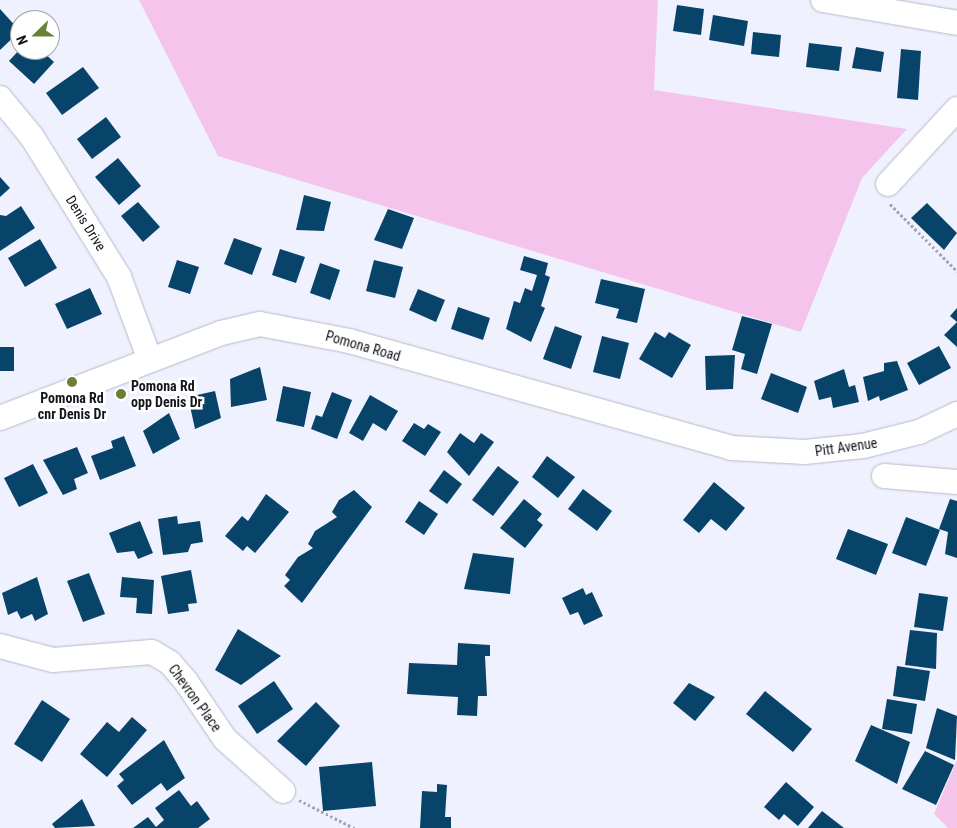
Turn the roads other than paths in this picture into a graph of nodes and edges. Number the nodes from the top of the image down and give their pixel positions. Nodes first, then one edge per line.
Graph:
1 (823, 0) edge
2 (957, 22) edge
3 (0, 98) edge
4 (957, 109) edge
5 (888, 184) road end
6 (150, 360) junction
7 (957, 414) edge
8 (0, 418) edge
9 (730, 448) joint
10 (884, 476) dead end
11 (957, 482) edge
12 (0, 646) edge
13 (283, 791) road end

1 - 2 street
3 - 6 street, Denis Drive
4 - 5 street
6 - 8 street, Pomona Road
6 - 9 street, Pomona Road
7 - 9 street, Pitt Avenue
10 - 11 street
12 - 13 street, Chevron Place

